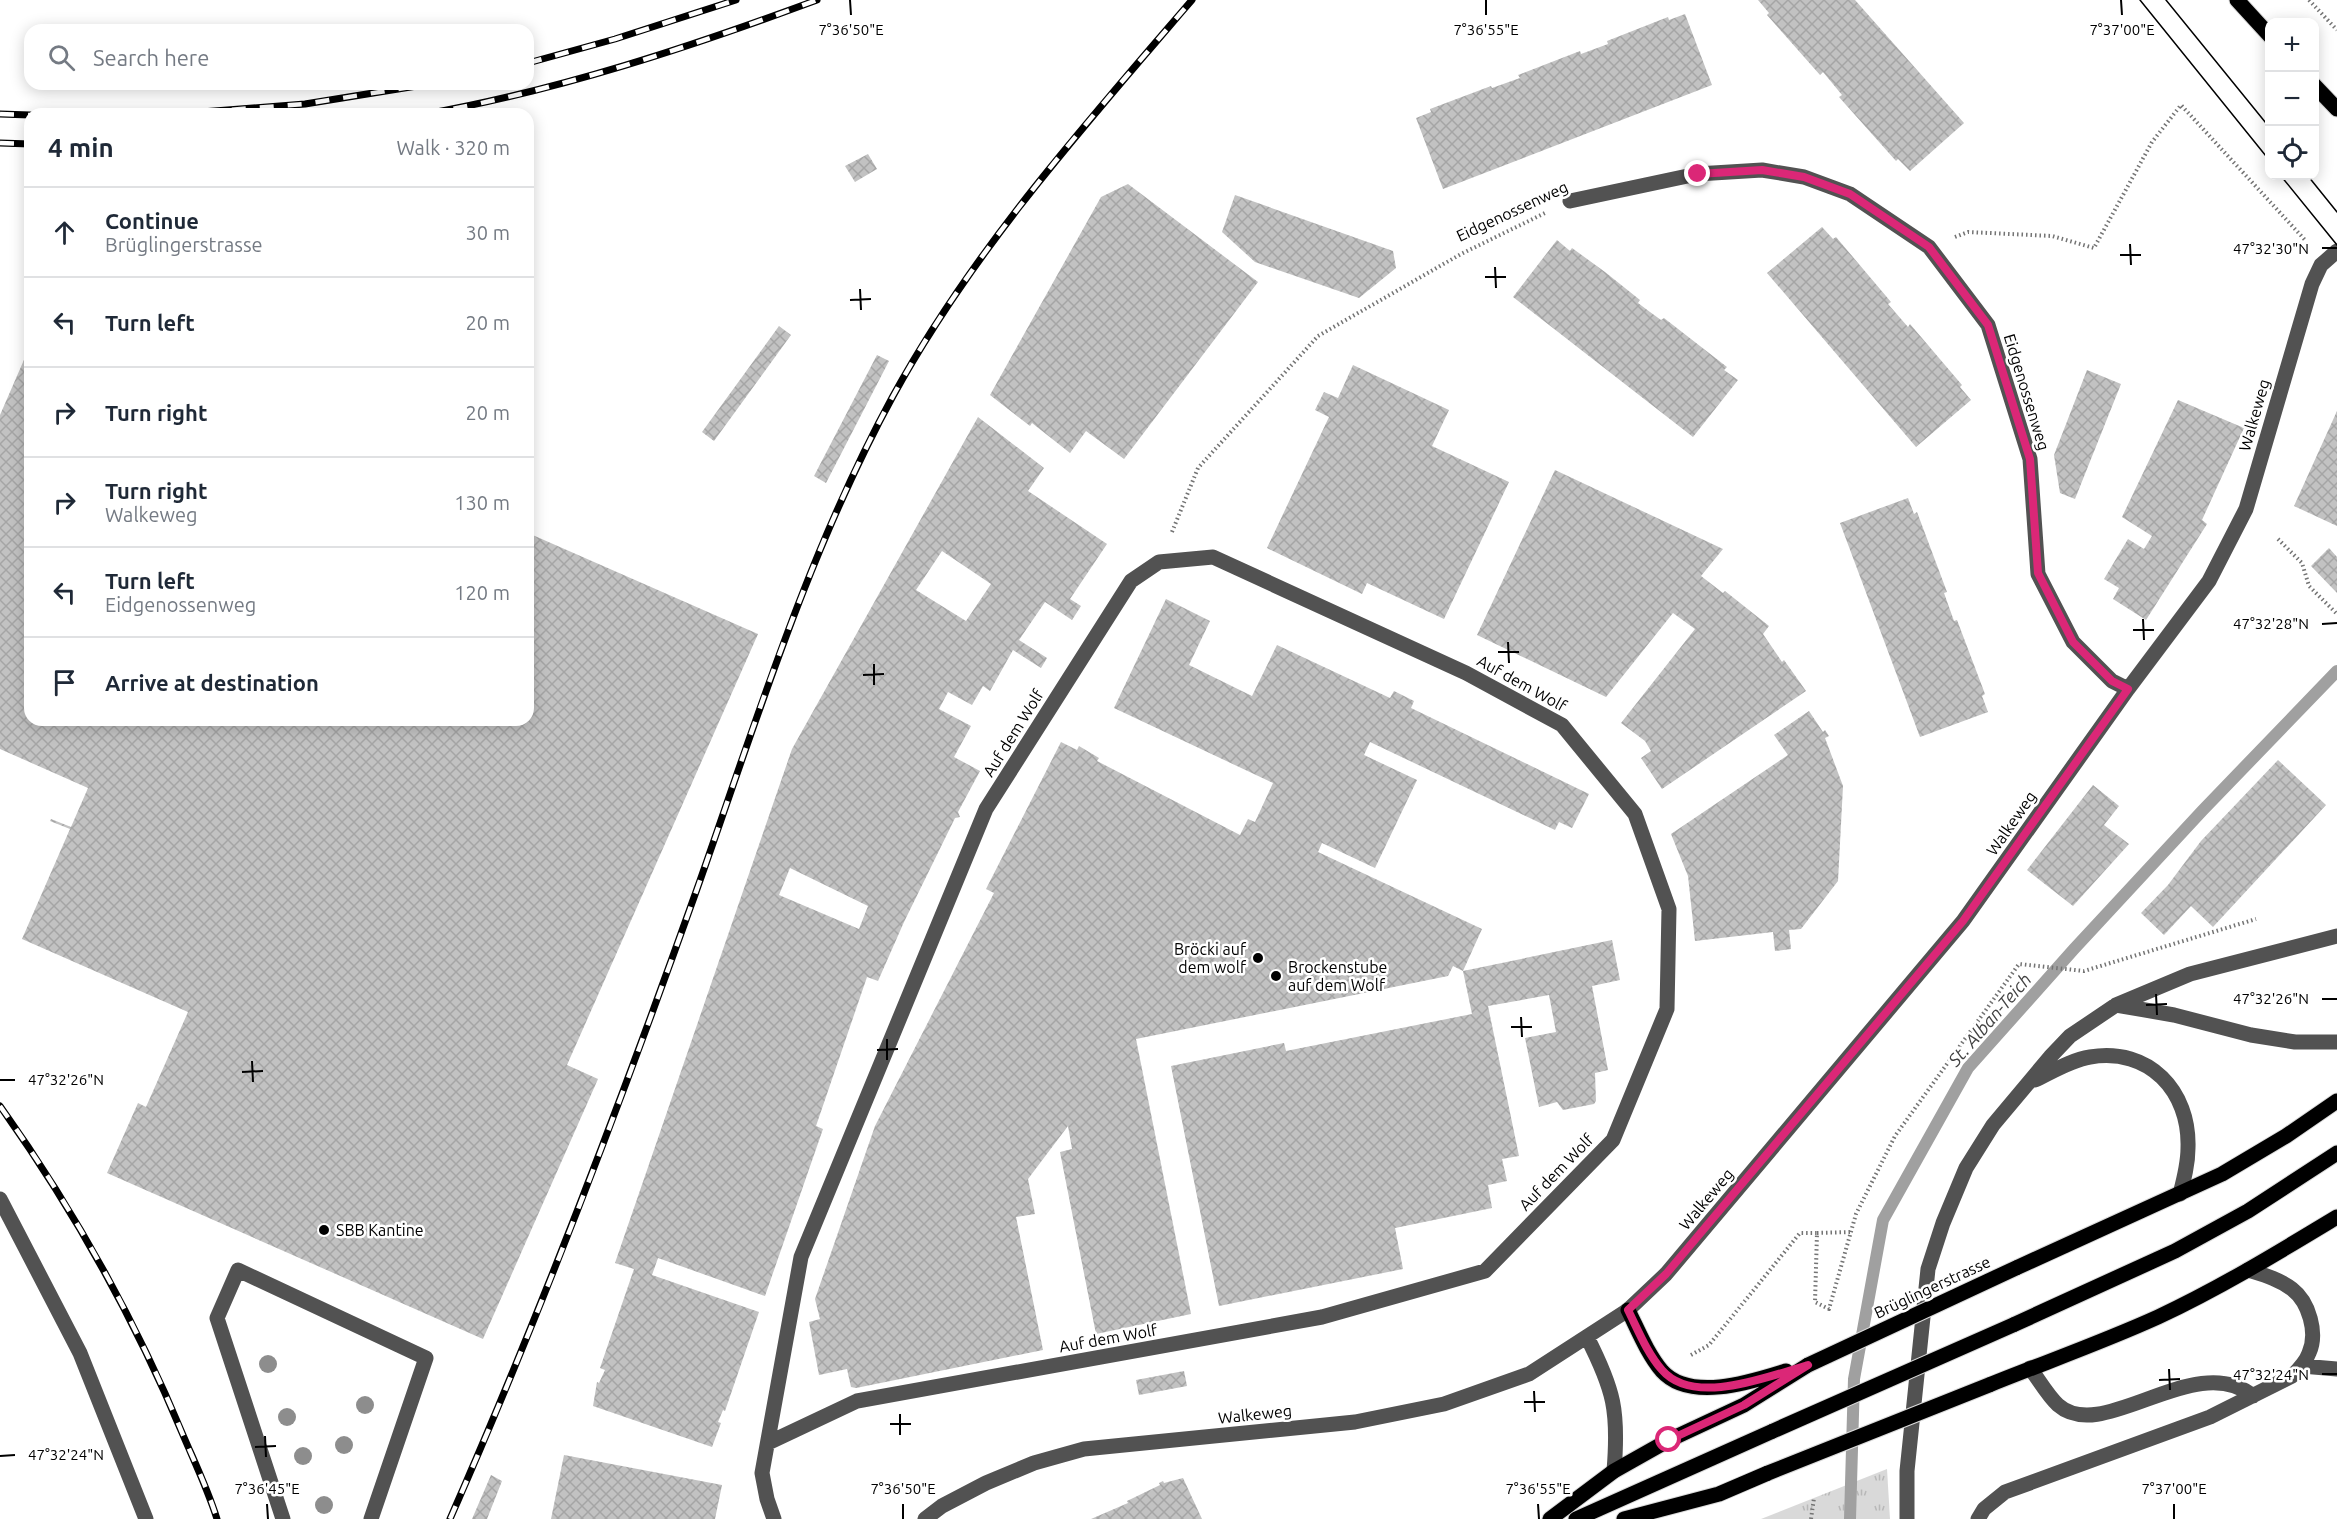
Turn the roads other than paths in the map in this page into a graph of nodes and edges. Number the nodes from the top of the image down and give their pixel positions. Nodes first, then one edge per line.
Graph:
1 (2237, 0) edge
2 (2265, 31) edge
3 (2319, 90) edge
4 (2337, 109) edge
5 (1570, 201) road end
6 (2331, 256) edge
7 (2128, 689) junction
8 (2337, 936) edge
9 (2116, 1005) junction
10 (2337, 1042) edge
11 (2029, 1083) junction
12 (2337, 1101) edge
13 (2337, 1153) edge
14 (2180, 1194) junction
15 (0, 1199) edge
16 (2337, 1217) edge
17 (2248, 1270) junction
18 (1628, 1310) junction
19 (1587, 1337) junction
20 (2302, 1366) junction
21 (2030, 1368) junction
22 (2337, 1369) edge
23 (1777, 1379) junction
24 (2253, 1396) junction
25 (768, 1443) junction
26 (1614, 1471) junction
27 (146, 1519) edge
28 (283, 1519) edge
29 (371, 1519) edge
30 (774, 1519) edge
31 (925, 1519) edge
32 (1550, 1519) edge
33 (1576, 1519) edge
34 (1624, 1519) edge
35 (1907, 1519) edge
36 (1978, 1519) edge

1 - 2 main road
3 - 4 main road
5 - 7 street, Eidgenossenweg
6 - 7 street, Walkeweg
7 - 18 street, Walkeweg
8 - 9 street
9 - 10 street
9 - 11 street
11 - 14 street
11 - 35 street
12 - 14 main road, Brüglingerstrasse
13 - 33 main road, bridge
14 - 23 main road, Brüglingerstrasse, bridge
15 - 27 street
16 - 17 main road
17 - 20 street
17 - 21 main road
18 - 19 street, Walkeweg
18 - 23 main road
19 - 26 street
19 - 31 street, Walkeweg
20 - 22 street
20 - 24 street
21 - 24 street
21 - 34 main road, bridge
23 - 26 main road
24 - 36 street
25 - 25 street, Auf dem Wolf
25 - 30 street, Auf dem Wolf
26 - 32 main road
28 - 29 street

